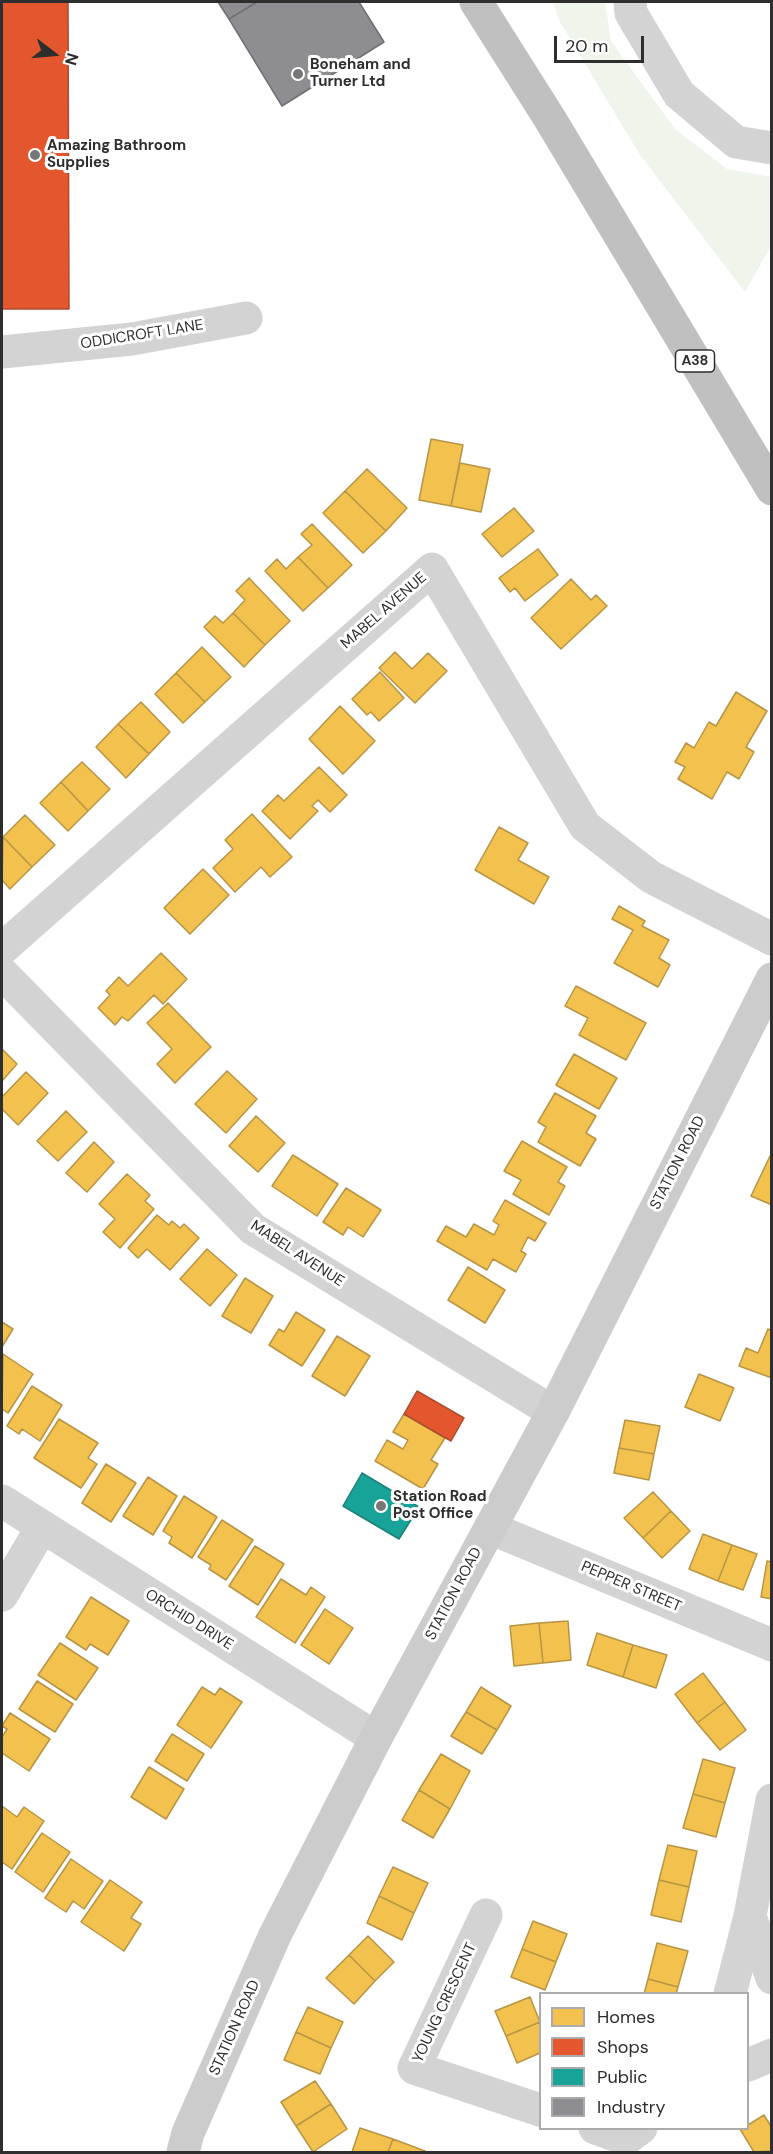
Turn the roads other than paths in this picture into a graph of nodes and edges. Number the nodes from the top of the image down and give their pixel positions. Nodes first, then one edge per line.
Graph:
1 (476, 2) edge
2 (630, 2) edge
3 (771, 148) edge
4 (246, 318) dead end
5 (2, 352) edge
6 (771, 489) edge
7 (771, 939) edge
8 (2, 949) edge
9 (2, 973) edge
10 (771, 979) edge
11 (553, 1412) junction
12 (2, 1501) edge
13 (42, 1527) junction
14 (490, 1528) junction
15 (2, 1595) edge
16 (771, 1645) edge
17 (376, 1738) junction
18 (771, 1800) edge
19 (486, 1915) dead end
20 (750, 1916) junction
21 (771, 1978) edge
22 (731, 1992) edge
23 (771, 2055) edge
24 (749, 2065) edge
25 (539, 2110) edge
26 (601, 2130) edge
27 (638, 2130) edge
28 (183, 2152) edge

1 - 6 highway, A38
2 - 3 street
4 - 5 street, ODDICROFT LANE
7 - 8 street, MABEL AVENUE
9 - 11 street, MABEL AVENUE
10 - 11 main road, STATION ROAD
11 - 14 main road, STATION ROAD
12 - 13 street, ORCHID DRIVE
13 - 15 street
13 - 17 street, ORCHID DRIVE
14 - 16 street, PEPPER STREET
14 - 17 main road, STATION ROAD
17 - 28 main road, STATION ROAD
18 - 20 street
19 - 25 street, YOUNG CRESCENT
20 - 21 street
20 - 22 street
23 - 24 street
26 - 27 street

